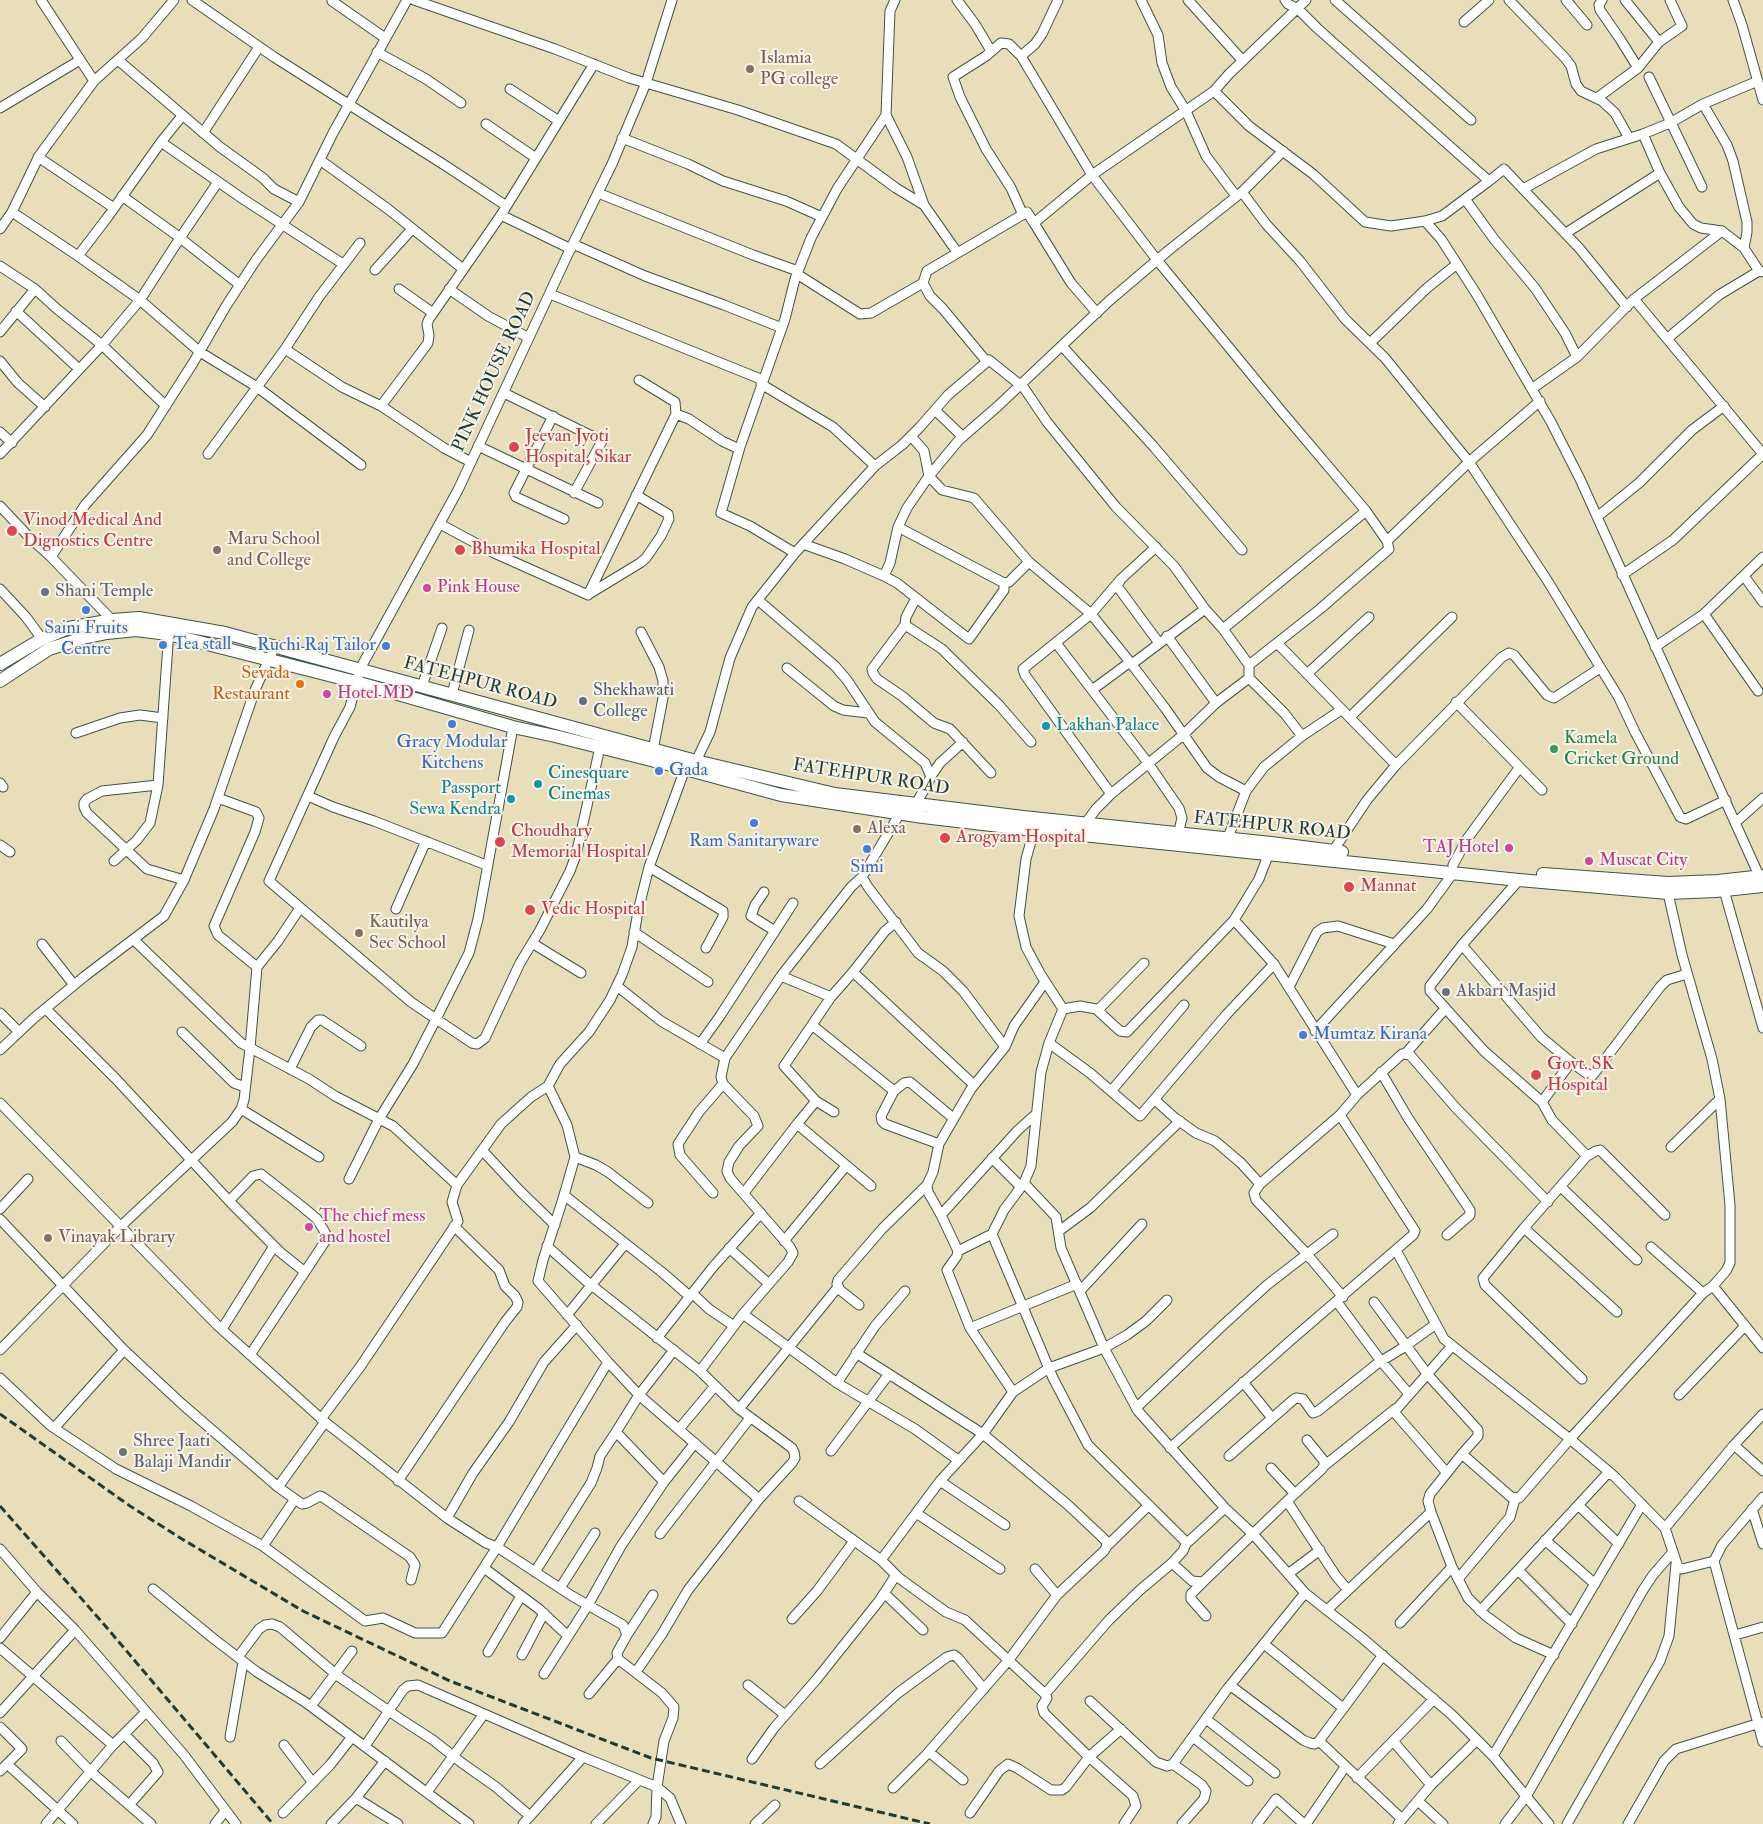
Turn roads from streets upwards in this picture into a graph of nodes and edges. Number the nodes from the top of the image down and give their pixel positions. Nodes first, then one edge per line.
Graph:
1 (42, 0) edge
2 (174, 0) edge
3 (192, 0) edge
4 (414, 0) edge
5 (672, 0) edge
6 (894, 0) edge
7 (958, 0) edge
8 (1058, 0) edge
9 (1142, 0) edge
10 (1188, 0) edge
11 (1285, 0) edge
12 (1306, 0) edge
13 (1335, 0) edge
14 (1489, 0) edge
15 (1566, 0) edge
16 (1602, 0) edge
17 (1625, 0) edge
18 (1670, 0) edge
19 (1733, 0) edge
20 (332, 1) edge
21 (403, 1) edge
22 (1512, 1) edge
23 (1298, 9) junction
24 (1464, 22) dead end
25 (1587, 25) dead end
26 (385, 38) junction
27 (1659, 42) junction
28 (259, 47) junction
29 (991, 51) junction
30 (378, 52) junction
31 (1022, 56) junction
32 (80, 60) junction
33 (118, 60) junction
34 (1243, 61) junction
35 (594, 64) junction
36 (1759, 67) edge
37 (1638, 68) junction
38 (1648, 78) dead end
39 (94, 81) junction
40 (1758, 81) junction
41 (646, 83) junction
42 (510, 89) dead end
43 (1214, 90) junction
44 (1597, 98) junction
45 (1763, 100) edge
46 (461, 103) dead end
47 (349, 104) junction
48 (1704, 104) junction
49 (0, 108) edge
50 (1186, 111) junction
51 (886, 115) junction
52 (182, 116) junction
53 (1470, 120) dead end
54 (559, 121) junction
55 (1670, 123) junction
56 (486, 124) dead end
57 (203, 133) junction
58 (1643, 134) junction
59 (622, 138) junction
60 (1629, 138) junction
61 (161, 142) junction
62 (1283, 151) junction
63 (38, 157) junction
64 (536, 158) junction
65 (320, 160) junction
66 (857, 160) junction
67 (1660, 173) junction
68 (1092, 175) junction
69 (1489, 181) junction
70 (218, 182) junction
71 (1702, 187) dead end
72 (1523, 189) junction
73 (598, 193) junction
74 (1239, 194) junction
75 (122, 196) junction
76 (1465, 199) junction
77 (299, 202) junction
78 (505, 205) junction
79 (924, 205) junction
80 (114, 208) junction
81 (12, 212) junction
82 (501, 214) junction
83 (1022, 215) junction
84 (822, 217) junction
85 (1424, 221) junction
86 (1034, 223) junction
87 (283, 224) junction
88 (0, 229) edge
89 (412, 229) junction
90 (1722, 231) junction
91 (1566, 234) junction
92 (180, 238) junction
93 (360, 243) dead end
94 (572, 246) junction
95 (1744, 248) junction
96 (958, 252) junction
97 (78, 256) junction
98 (1158, 260) junction
99 (343, 264) junction
100 (1456, 264) junction
101 (0, 266) edge
102 (463, 269) junction
103 (376, 270) dead end
104 (1761, 271) edge
105 (797, 273) junction
106 (923, 283) junction
107 (240, 285) junction
108 (35, 289) junction
109 (399, 289) dead end
110 (450, 289) junction
111 (550, 294) junction
112 (1634, 299) junction
113 (140, 300) junction
114 (1627, 307) junction
115 (16, 311) junction
116 (433, 313) junction
117 (1097, 313) junction
118 (782, 328) junction
119 (0, 332) edge
120 (529, 338) junction
121 (1668, 338) junction
122 (1370, 343) junction
123 (102, 345) junction
124 (1062, 346) junction
125 (285, 349) junction
126 (200, 352) junction
127 (1577, 357) junction
128 (0, 361) edge
129 (987, 362) junction
130 (80, 368) junction
131 (640, 380) dead end
132 (762, 382) junction
133 (1019, 385) junction
134 (257, 387) junction
135 (1533, 388) junction
136 (504, 393) junction
137 (1540, 402) junction
138 (166, 406) junction
139 (381, 406) junction
140 (1724, 406) junction
141 (45, 407) junction
142 (935, 410) junction
143 (676, 414) junction
144 (553, 416) junction
145 (0, 432) edge
146 (912, 436) junction
147 (963, 437) junction
148 (12, 443) junction
149 (478, 446) junction
150 (739, 449) junction
151 (0, 454) edge
152 (208, 454) dead end
153 (1763, 454) edge
154 (471, 462) junction
155 (1469, 462) junction
156 (361, 465) dead end
157 (875, 466) junction
158 (528, 469) junction
159 (929, 476) junction
160 (574, 493) junction
161 (636, 495) junction
162 (598, 503) dead end
163 (0, 506) edge
164 (1366, 511) junction
165 (1597, 517) junction
166 (564, 519) dead end
167 (440, 524) junction
168 (898, 527) junction
169 (1387, 541) junction
170 (803, 544) junction
171 (1156, 548) junction
172 (1242, 550) dead end
173 (795, 553) junction
174 (51, 557) junction
175 (1763, 557) edge
176 (1028, 562) junction
177 (1622, 575) junction
178 (884, 576) junction
179 (1744, 576) junction
180 (1121, 580) junction
181 (1004, 582) junction
182 (0, 589) edge
183 (588, 595) junction
184 (916, 598) junction
185 (758, 600) junction
186 (1763, 602) edge
187 (1205, 609) junction
188 (1091, 614) junction
189 (1704, 614) junction
190 (1369, 617) dead end
191 (1452, 617) dead end
192 (112, 620) junction
193 (906, 625) junction
194 (169, 628) junction
195 (442, 628) dead end
196 (1222, 629) junction
197 (469, 630) dead end
198 (641, 632) dead end
199 (1167, 636) junction
200 (42, 639) junction
201 (1056, 643) junction
202 (1159, 643) junction
203 (1277, 643) junction
204 (275, 646) junction
205 (1655, 647) junction
206 (269, 659) junction
207 (1, 662) edge
208 (1131, 663) junction
209 (1249, 665) junction
210 (787, 668) dead end
211 (1600, 668) junction
212 (360, 669) junction
213 (1307, 674) junction
214 (1249, 678) junction
215 (0, 681) edge
216 (356, 682) junction
217 (422, 686) junction
218 (1092, 690) junction
219 (1758, 691) dead end
220 (452, 694) junction
221 (1456, 702) junction
222 (1216, 703) junction
223 (1342, 710) junction
224 (868, 713) junction
225 (1350, 717) junction
226 (163, 718) junction
227 (513, 727) junction
228 (76, 734) dead end
229 (1183, 735) junction
230 (1302, 736) junction
231 (963, 742) junction
232 (1031, 742) dead end
233 (600, 747) junction
234 (653, 750) junction
235 (696, 761) junction
236 (1148, 763) junction
237 (1396, 765) junction
238 (1519, 768) junction
239 (685, 769) junction
240 (992, 773) dead end
241 (931, 776) junction
242 (158, 785) junction
243 (1542, 790) dead end
244 (1246, 791) junction
245 (1111, 794) junction
246 (308, 796) junction
247 (218, 798) junction
248 (1763, 798) edge
249 (1726, 800) junction
250 (907, 807) junction
251 (1736, 822) junction
252 (1036, 824) junction
253 (1085, 824) junction
254 (1178, 834) junction
255 (1226, 840) junction
256 (426, 841) junction
257 (0, 845) edge
258 (126, 850) junction
259 (10, 852) dead end
260 (1297, 852) junction
261 (1333, 852) junction
262 (1269, 853) junction
263 (114, 861) dead end
264 (486, 865) junction
265 (649, 867) junction
266 (1453, 869) junction
267 (862, 877) junction
268 (184, 880) junction
269 (1519, 880) junction
270 (1762, 881) edge
271 (1724, 890) junction
272 (764, 892) dead end
273 (1668, 893) junction
274 (794, 902) dead end
275 (300, 908) junction
276 (396, 909) dead end
277 (1234, 920) junction
278 (896, 922) junction
279 (775, 931) junction
280 (634, 932) junction
281 (134, 940) junction
282 (532, 943) junction
283 (42, 944) dead end
284 (1394, 944) junction
285 (1462, 945) junction
286 (706, 948) dead end
287 (1144, 963) dead end
288 (1274, 964) junction
289 (256, 967) junction
290 (853, 972) junction
291 (580, 974) dead end
292 (1687, 974) junction
293 (781, 976) junction
294 (708, 982) dead end
295 (1045, 982) junction
296 (74, 985) junction
297 (617, 986) junction
298 (1289, 987) junction
299 (831, 997) junction
300 (1184, 1005) dead end
301 (46, 1009) junction
302 (1063, 1009) junction
303 (1445, 1009) junction
304 (1098, 1010) junction
305 (0, 1013) edge
306 (436, 1019) junction
307 (812, 1025) junction
308 (1763, 1028) edge
309 (1315, 1031) junction
310 (19, 1032) junction
311 (182, 1032) dead end
312 (1049, 1043) junction
313 (700, 1044) junction
314 (361, 1046) dead end
315 (1005, 1046) junction
316 (250, 1048) junction
317 (0, 1050) edge
318 (1406, 1053) junction
319 (725, 1058) junction
320 (1571, 1062) junction
321 (290, 1068) junction
322 (1381, 1072) junction
323 (723, 1084) junction
324 (974, 1085) junction
325 (548, 1086) junction
326 (245, 1087) junction
327 (1112, 1090) junction
328 (894, 1091) junction
329 (1357, 1095) junction
330 (1720, 1099) junction
331 (1155, 1100) junction
332 (816, 1101) junction
333 (1542, 1102) junction
334 (0, 1103) edge
335 (241, 1109) junction
336 (834, 1112) dead end
337 (1036, 1114) junction
338 (1340, 1115) junction
339 (953, 1118) junction
340 (379, 1119) junction
341 (1180, 1122) junction
342 (797, 1124) junction
343 (939, 1144) junction
344 (1671, 1147) dead end
345 (482, 1150) junction
346 (1587, 1156) junction
347 (575, 1157) junction
348 (319, 1158) dead end
349 (992, 1158) junction
350 (191, 1159) junction
351 (846, 1166) junction
352 (28, 1179) dead end
353 (349, 1179) dead end
354 (1260, 1184) junction
355 (457, 1185) junction
356 (927, 1185) junction
357 (1023, 1185) junction
358 (871, 1186) dead end
359 (1561, 1187) junction
360 (712, 1193) dead end
361 (744, 1193) junction
362 (564, 1196) junction
363 (229, 1201) junction
364 (1548, 1202) junction
365 (648, 1203) dead end
366 (0, 1209) edge
367 (761, 1213) junction
368 (942, 1214) junction
369 (1665, 1215) dead end
370 (0, 1219) edge
371 (1142, 1224) dead end
372 (555, 1225) junction
373 (121, 1226) junction
374 (454, 1226) junction
375 (1524, 1228) junction
376 (1059, 1231) junction
377 (992, 1234) junction
378 (1333, 1234) dead end
379 (1447, 1235) dead end
380 (784, 1241) junction
381 (625, 1244) junction
382 (274, 1246) junction
383 (548, 1246) junction
384 (1651, 1247) dead end
385 (729, 1248) junction
386 (1396, 1250) junction
387 (958, 1251) junction
388 (1306, 1253) junction
389 (1636, 1260) dead end
390 (305, 1272) junction
391 (769, 1284) junction
392 (592, 1285) junction
393 (64, 1286) junction
394 (1713, 1286) junction
395 (838, 1287) junction
396 (1078, 1287) junction
397 (905, 1291) dead end
398 (1703, 1293) junction
399 (690, 1294) junction
400 (1340, 1299) junction
401 (1167, 1300) dead end
402 (1374, 1302) dead end
403 (859, 1306) dead end
404 (1022, 1306) junction
405 (1617, 1312) dead end
406 (743, 1314) junction
407 (567, 1315) junction
408 (1436, 1324) junction
409 (577, 1325) junction
410 (734, 1326) junction
411 (1745, 1326) junction
412 (970, 1328) junction
413 (222, 1329) junction
414 (658, 1338) junction
415 (1406, 1346) junction
416 (1452, 1346) junction
417 (790, 1348) junction
418 (1104, 1348) junction
419 (1763, 1348) edge
420 (0, 1350) edge
421 (124, 1350) junction
422 (674, 1350) junction
423 (856, 1353) junction
424 (250, 1356) junction
425 (1381, 1361) junction
426 (608, 1362) junction
427 (1049, 1368) junction
428 (700, 1371) junction
429 (889, 1374) junction
430 (1428, 1375) junction
431 (0, 1378) edge
432 (1582, 1379) dead end
433 (1243, 1382) junction
434 (837, 1383) junction
435 (715, 1386) junction
436 (1013, 1392) junction
437 (1409, 1394) junction
438 (639, 1395) junction
439 (1679, 1395) dead end
440 (869, 1402) junction
441 (1136, 1408) junction
442 (739, 1409) junction
443 (1394, 1409) junction
444 (1763, 1414) edge
445 (750, 1418) junction
446 (1272, 1418) junction
447 (323, 1420) junction
448 (51, 1426) junction
449 (679, 1429) junction
450 (616, 1432) junction
451 (983, 1434) junction
452 (1570, 1439) junction
453 (1307, 1440) dead end
454 (695, 1443) junction
455 (1734, 1445) junction
456 (1170, 1448) junction
457 (832, 1451) dead end
458 (1462, 1454) junction
459 (1229, 1456) dead end
460 (958, 1460) junction
461 (716, 1462) junction
462 (1324, 1466) junction
463 (1272, 1468) dead end
464 (1763, 1471) edge
465 (1447, 1473) junction
466 (1614, 1476) junction
467 (398, 1480) junction
468 (940, 1480) junction
469 (664, 1482) junction
470 (278, 1488) junction
471 (1294, 1493) junction
472 (1763, 1496) edge
473 (296, 1499) junction
474 (759, 1499) junction
475 (1515, 1499) junction
476 (1287, 1500) junction
477 (799, 1501) dead end
478 (1642, 1504) junction
479 (1149, 1505) junction
480 (1578, 1505) junction
481 (1225, 1508) junction
482 (1752, 1509) junction
483 (1431, 1512) junction
484 (916, 1513) junction
485 (447, 1518) junction
486 (1005, 1525) dead end
487 (1665, 1528) junction
488 (595, 1533) dead end
489 (660, 1534) dead end
490 (1253, 1534) junction
491 (1545, 1540) junction
492 (854, 1541) junction
493 (1186, 1544) junction
494 (1619, 1544) junction
495 (1763, 1544) edge
496 (263, 1546) junction
497 (1107, 1546) junction
498 (497, 1547) junction
499 (0, 1549) edge
500 (1320, 1550) junction
501 (1672, 1553) junction
502 (881, 1560) junction
503 (1714, 1560) junction
504 (1172, 1563) junction
505 (1676, 1564) junction
506 (1452, 1567) junction
507 (484, 1568) junction
508 (1000, 1569) dead end
509 (1035, 1569) dead end
510 (1518, 1570) junction
511 (535, 1572) junction
512 (1288, 1574) junction
513 (896, 1575) junction
514 (1458, 1579) junction
515 (411, 1580) dead end
516 (1203, 1582) junction
517 (1595, 1584) junction
518 (560, 1588) junction
519 (153, 1589) dead end
520 (1348, 1590) junction
521 (37, 1592) junction
522 (884, 1593) junction
523 (1304, 1593) junction
524 (653, 1595) dead end
525 (1057, 1595) junction
526 (521, 1596) junction
527 (588, 1605) junction
528 (1327, 1610) junction
529 (1480, 1611) junction
530 (544, 1613) junction
531 (1206, 1616) dead end
532 (792, 1619) dead end
533 (1400, 1623) dead end
534 (1572, 1624) junction
535 (1763, 1627) edge
536 (75, 1630) junction
537 (923, 1630) dead end
538 (1735, 1634) junction
539 (627, 1635) junction
540 (568, 1636) junction
541 (0, 1638) edge
542 (1264, 1644) junction
543 (0, 1648) edge
544 (352, 1651) dead end
545 (488, 1652) dead end
546 (522, 1655) dead end
547 (1383, 1655) junction
548 (1554, 1655) junction
549 (240, 1659) junction
550 (618, 1659) junction
551 (1008, 1661) junction
552 (636, 1672) junction
553 (336, 1674) junction
554 (544, 1674) dead end
555 (34, 1676) junction
556 (748, 1685) dead end
557 (1231, 1686) junction
558 (984, 1689) junction
559 (589, 1694) dead end
560 (1045, 1694) junction
561 (1434, 1699) junction
562 (1090, 1701) dead end
563 (311, 1706) junction
564 (1344, 1708) junction
565 (0, 1712) edge
566 (146, 1712) junction
567 (390, 1712) junction
568 (484, 1714) junction
569 (785, 1715) junction
570 (1206, 1718) junction
571 (1760, 1723) edge
572 (0, 1727) edge
573 (1121, 1729) junction
574 (124, 1734) junction
575 (230, 1737) dead end
576 (352, 1737) junction
577 (1193, 1737) junction
578 (1477, 1740) junction
579 (61, 1741) dead end
580 (1319, 1741) junction
581 (1394, 1741) junction
582 (1763, 1742) edge
583 (113, 1745) junction
584 (284, 1745) dead end
585 (364, 1746) junction
586 (929, 1752) junction
587 (454, 1756) junction
588 (1493, 1756) junction
589 (1089, 1757) junction
590 (583, 1758) junction
591 (752, 1759) dead end
592 (385, 1761) junction
593 (7, 1764) junction
594 (820, 1764) dead end
595 (1173, 1764) junction
596 (1345, 1767) junction
597 (0, 1772) edge
598 (91, 1772) junction
599 (1275, 1773) dead end
600 (1357, 1778) junction
601 (638, 1780) junction
602 (963, 1780) dead end
603 (1248, 1780) dead end
604 (313, 1783) junction
605 (1431, 1785) junction
606 (658, 1787) junction
607 (893, 1788) dead end
608 (427, 1792) junction
609 (1527, 1796) junction
610 (356, 1798) junction
611 (1418, 1801) junction
612 (129, 1805) junction
613 (775, 1805) dead end
614 (57, 1810) junction
615 (225, 1812) junction
616 (283, 1812) dead end
617 (970, 1812) dead end
618 (530, 1816) junction
619 (1400, 1822) edge
620 (46, 1824) edge
621 (73, 1824) edge
622 (151, 1824) edge
623 (215, 1824) edge
624 (236, 1824) edge
625 (330, 1824) edge
626 (398, 1824) edge
627 (469, 1824) edge
628 (523, 1824) edge
629 (596, 1824) edge
630 (654, 1824) edge
631 (681, 1824) edge
632 (755, 1824) edge
633 (1124, 1824) edge
634 (1182, 1824) edge
635 (1257, 1824) edge
636 (1305, 1824) edge
637 (1443, 1824) edge
638 (1505, 1824) edge
639 (1549, 1824) edge
640 (1567, 1824) edge
641 (1628, 1824) edge

1 - 32 street
2 - 33 street
3 - 28 street
4 - 35 street
5 - 41 street, PINK HOUSE ROAD
6 - 51 street
7 - 29 street
8 - 31 street
9 - 50 street
10 - 34 street
11 - 23 street
12 - 23 street
13 - 53 street
14 - 24 street
15 - 25 street
16 - 37 street
17 - 27 street
18 - 27 street
19 - 36 street
20 - 26 street
21 - 26 street
22 - 44 street
23 - 34 street
23 - 69 street
26 - 30 street
27 - 37 street
28 - 47 street
28 - 57 street
29 - 31 street
29 - 83 street
30 - 46 street
30 - 47 street
31 - 68 street
32 - 39 street
32 - 49 street
33 - 39 street
33 - 52 street
34 - 43 street
35 - 41 street
35 - 54 street
36 - 40 street
37 - 44 street
38 - 55 street
39 - 63 street
40 - 45 street
40 - 48 street
41 - 59 street, PINK HOUSE ROAD
41 - 66 street
42 - 54 street
43 - 50 street
43 - 62 street
44 - 60 street
47 - 65 street
47 - 78 street
48 - 55 street
48 - 95 street
50 - 68 street
50 - 74 street
51 - 66 street
51 - 79 street
52 - 57 street
52 - 61 street
54 - 64 street
55 - 58 street
55 - 71 street
56 - 64 street
57 - 77 street
58 - 60 street
58 - 67 street
59 - 73 street, PINK HOUSE ROAD
59 - 84 street
60 - 72 street
61 - 70 street
61 - 75 street
62 - 74 street
62 - 85 street
63 - 80 street
63 - 81 street
64 - 78 street
65 - 77 street
65 - 89 street
66 - 79 street
66 - 84 street
67 - 90 street
67 - 91 street
68 - 86 street
68 - 98 street
69 - 72 street
69 - 76 street
70 - 87 street
70 - 92 street
72 - 91 street
73 - 94 street, PINK HOUSE ROAD
73 - 105 street
74 - 98 street
74 - 122 street
75 - 80 street
75 - 92 street
76 - 85 street
76 - 127 street
77 - 87 street
78 - 82 street
79 - 96 street
80 - 97 street
81 - 88 street
81 - 97 street
82 - 94 street
82 - 102 street
83 - 86 street
83 - 96 street
84 - 105 street
85 - 100 street
86 - 117 street
87 - 99 street
87 - 107 street
89 - 102 street
89 - 103 street
90 - 95 street
90 - 112 street
91 - 114 street
92 - 107 street
92 - 113 street
93 - 99 street
94 - 111 street, PINK HOUSE ROAD
94 - 118 street
95 - 104 street
96 - 106 street
97 - 113 street
98 - 117 street
98 - 164 street
99 - 125 street
100 - 122 street
100 - 135 street
101 - 108 street
102 - 110 street
104 - 121 street
105 - 106 street
105 - 118 street
106 - 129 street
107 - 126 street
108 - 115 street
108 - 123 street
109 - 116 street
110 - 116 street
110 - 120 street
111 - 120 street, PINK HOUSE ROAD
111 - 132 street
112 - 114 street
112 - 121 street
113 - 123 street
113 - 126 street
114 - 127 street
115 - 119 street
115 - 130 street
116 - 139 street
117 - 124 street
118 - 132 street
120 - 136 street, PINK HOUSE ROAD
121 - 140 street
122 - 155 street
123 - 130 street
123 - 138 street
124 - 133 street
124 - 172 street
125 - 134 street
125 - 139 street
126 - 134 street
126 - 138 street
127 - 135 street
128 - 141 street
129 - 133 street
129 - 142 street
130 - 141 street
131 - 143 street
132 - 150 street
132 - 157 street
133 - 147 street
133 - 171 street
134 - 152 street
134 - 156 street
135 - 137 street
136 - 144 street
136 - 149 street, PINK HOUSE ROAD
137 - 155 street
137 - 165 street
138 - 174 street
139 - 154 street
140 - 153 street
140 - 165 street
141 - 148 street
142 - 146 street
142 - 147 street
143 - 150 street
143 - 161 street
144 - 158 street
144 - 160 street
145 - 148 street
146 - 157 street
146 - 159 street
147 - 159 street
148 - 151 street
149 - 154 street, PINK HOUSE ROAD
149 - 158 street
150 - 173 street
153 - 177 street
154 - 167 street, PINK HOUSE ROAD
155 - 169 street
155 - 211 street
157 - 170 street
158 - 160 street
158 - 166 street
159 - 168 street
159 - 176 street
160 - 162 street
161 - 183 street
161 - 183 street
163 - 174 street
164 - 169 street
164 - 196 street
165 - 177 street
167 - 183 street
167 - 212 street, PINK HOUSE ROAD
168 - 178 street
168 - 181 street
169 - 203 street
170 - 173 street
170 - 178 street
171 - 180 street
171 - 187 street
173 - 185 street
174 - 192 street
175 - 179 street
176 - 181 street
176 - 188 street
177 - 205 street
178 - 184 street
179 - 186 street
179 - 189 street
180 - 188 street
180 - 202 street
181 - 184 street
182 - 200 street
184 - 193 street
185 - 224 street
185 - 235 street
187 - 196 street
187 - 199 street
188 - 201 street
188 - 208 street
189 - 205 street
189 - 219 street
190 - 213 street
191 - 225 street
192 - 194 street, FATEHPUR ROAD
192 - 200 street, FATEHPUR ROAD
193 - 231 street
193 - 232 street
194 - 204 street, FATEHPUR ROAD
194 - 206 street
194 - 215 street
194 - 226 street
195 - 217 street
196 - 209 street
197 - 220 street
198 - 234 street
199 - 202 street
199 - 222 street
200 - 207 street, FATEHPUR ROAD
201 - 218 street
201 - 245 street
202 - 208 street
203 - 209 street
203 - 213 street
204 - 206 street
204 - 212 street, FATEHPUR ROAD
205 - 249 street
206 - 216 street
206 - 247 street
208 - 218 street
208 - 229 street
209 - 214 street
210 - 224 street
211 - 221 street
211 - 249 street
212 - 216 street, PINK HOUSE ROAD
212 - 217 street, FATEHPUR ROAD
213 - 223 street
214 - 222 street
214 - 230 street
216 - 227 street
216 - 246 street, PINK HOUSE ROAD
217 - 220 street, FATEHPUR ROAD
218 - 236 street
220 - 234 street, FATEHPUR ROAD
221 - 237 street
221 - 238 street
222 - 229 street
223 - 225 street
223 - 230 street
224 - 241 street
225 - 237 street
226 - 228 street
226 - 242 street
227 - 233 street
227 - 264 street
229 - 236 street
229 - 244 street
230 - 244 street
231 - 240 street
231 - 241 street
233 - 239 street
233 - 282 street
234 - 235 street, FATEHPUR ROAD
235 - 250 street, FATEHPUR ROAD
236 - 245 street
236 - 254 street
237 - 261 street
238 - 243 street
238 - 266 street
239 - 250 street
239 - 265 street
241 - 250 street
242 - 258 street
242 - 258 street
244 - 255 street
245 - 253 street
246 - 256 street
246 - 275 street, PINK HOUSE ROAD
247 - 268 street
247 - 289 street
248 - 251 street
249 - 251 street
250 - 252 street, FATEHPUR ROAD
250 - 252 street
250 - 267 street
251 - 270 street
252 - 253 street, FATEHPUR ROAD
252 - 262 street
252 - 295 street
253 - 254 street, FATEHPUR ROAD
254 - 255 street, FATEHPUR ROAD
255 - 260 street, FATEHPUR ROAD
256 - 264 street
256 - 276 street
257 - 259 street
258 - 263 street
258 - 268 street
260 - 261 street, FATEHPUR ROAD
260 - 262 street
260 - 266 street
261 - 266 street, FATEHPUR ROAD
262 - 277 street
264 - 306 street
265 - 280 street
265 - 286 street
266 - 269 street
266 - 270 street, FATEHPUR ROAD
266 - 284 street
267 - 278 street
267 - 293 street
268 - 281 street
269 - 273 street
269 - 285 street
270 - 271 street
271 - 273 street
271 - 308 street
272 - 279 street
273 - 292 street
274 - 279 street
275 - 289 street
275 - 306 street
277 - 288 street
277 - 304 street
278 - 290 street
278 - 315 street
279 - 313 street
280 - 294 street
280 - 297 street
281 - 296 street
281 - 316 street
282 - 291 street
282 - 306 street
283 - 296 street
284 - 298 street
284 - 309 street
285 - 303 street
285 - 320 street
287 - 304 street
288 - 298 street
288 - 331 street
289 - 316 street
290 - 299 street
290 - 324 street
292 - 320 street
292 - 330 street
293 - 299 street
293 - 319 street
295 - 302 street
295 - 315 street
296 - 301 street
297 - 313 street
297 - 325 street
298 - 309 street
299 - 307 street
300 - 327 street
301 - 310 street
301 - 350 street
302 - 304 street
302 - 312 street
303 - 318 street
303 - 333 street
305 - 310 street
306 - 340 street
307 - 328 street
307 - 332 street
309 - 329 street
310 - 317 street
311 - 326 street
312 - 327 street
312 - 337 street
313 - 319 street
314 - 321 street
315 - 324 street
316 - 321 street
316 - 326 street
318 - 322 street
318 - 364 street
319 - 323 street
320 - 333 street
321 - 340 street
322 - 329 street
322 - 379 street
323 - 360 street
323 - 361 street
324 - 339 street
325 - 345 street
325 - 347 street
326 - 335 street
327 - 331 street
328 - 339 street
328 - 343 street
329 - 338 street
330 - 344 street
330 - 394 street
331 - 341 street
332 - 336 street
332 - 342 street
333 - 346 street
334 - 373 street
335 - 348 street
335 - 350 street
337 - 349 street
337 - 357 street
338 - 354 street
338 - 386 street
339 - 343 street
340 - 353 street
340 - 355 street
341 - 354 street
341 - 376 street
342 - 351 street
342 - 361 street
343 - 356 street
345 - 355 street
345 - 372 street
346 - 359 street
346 - 369 street
347 - 362 street
347 - 365 street
349 - 357 street
349 - 368 street
350 - 363 street
350 - 373 street
351 - 358 street
351 - 380 street
352 - 366 street
354 - 388 street
355 - 374 street
356 - 368 street
356 - 395 street
357 - 376 street
357 - 377 street
359 - 364 street
359 - 389 street
361 - 367 street
362 - 372 street
362 - 381 street
363 - 382 street
363 - 390 street
364 - 375 street
367 - 380 street
367 - 385 street
368 - 387 street
370 - 393 street
371 - 396 street
372 - 383 street
373 - 393 street
373 - 413 street
374 - 447 street
374 - 467 street
375 - 405 street
375 - 432 street
376 - 396 street
377 - 387 street
377 - 404 street
378 - 388 street
380 - 391 street
381 - 392 street
381 - 399 street
382 - 390 street
382 - 413 street
383 - 392 street
383 - 407 street
384 - 398 street
385 - 391 street
385 - 399 street
386 - 400 street
386 - 408 street
387 - 412 street
388 - 400 street
388 - 441 street
390 - 424 street
391 - 406 street
392 - 407 street
392 - 414 street
393 - 420 street
393 - 421 street
394 - 398 street
394 - 411 street
395 - 403 street
395 - 417 street
396 - 404 street
396 - 418 street
397 - 423 street
398 - 452 street
399 - 410 street
399 - 414 street
400 - 425 street
400 - 433 street
401 - 418 street
402 - 415 street
404 - 412 street
404 - 427 street
406 - 410 street
406 - 417 street
407 - 409 street
408 - 415 street
408 - 416 street
409 - 426 street
409 - 485 street
410 - 428 street
411 - 419 street
411 - 439 street
412 - 436 street
413 - 424 street
414 - 422 street
415 - 425 street
415 - 430 street
416 - 430 street
416 - 452 street
417 - 434 street
417 - 442 street
418 - 427 street
418 - 441 street
421 - 448 street
421 - 470 street
422 - 428 street
422 - 438 street
423 - 429 street
423 - 434 street
424 - 447 street
425 - 437 street
425 - 446 street
426 - 438 street
426 - 498 street
427 - 436 street
427 - 479 street
428 - 435 street
429 - 440 street
429 - 451 street
430 - 437 street
430 - 458 street
431 - 448 street
433 - 446 street
433 - 456 street
434 - 440 street
435 - 442 street
435 - 449 street
436 - 451 street
437 - 443 street
438 - 449 street
438 - 450 street
440 - 457 street
440 - 460 street
441 - 456 street
442 - 445 street
443 - 462 street
443 - 465 street
444 - 455 street
445 - 461 street
445 - 474 street
446 - 459 street
447 - 467 street
447 - 470 street
448 - 496 street
449 - 454 street
450 - 469 street
450 - 511 street
451 - 460 street
451 - 497 street
452 - 466 street
452 - 475 street
453 - 462 street
454 - 461 street
454 - 469 street
455 - 464 street
455 - 487 street
456 - 481 street
458 - 465 street
458 - 475 street
460 - 468 street
461 - 474 street
461 - 489 street
462 - 471 street
463 - 471 street
465 - 483 street
466 - 478 street
466 - 480 street
467 - 485 street
468 - 484 street
468 - 486 street
469 - 527 street
470 - 473 street
471 - 476 street
472 - 482 street
473 - 496 street
473 - 515 street
474 - 552 street
475 - 514 street
476 - 490 street
476 - 500 street
477 - 492 street
478 - 487 street
478 - 494 street
479 - 493 street
479 - 497 street
480 - 491 street
480 - 494 street
481 - 490 street
481 - 493 street
482 - 495 street
482 - 503 street
483 - 506 street
483 - 520 street
484 - 502 street
484 - 508 street
485 - 498 street
487 - 501 street
488 - 518 street
490 - 512 street
490 - 516 street
491 - 510 street
491 - 517 street
492 - 502 street
492 - 532 street
493 - 504 street
494 - 517 street
496 - 507 street
497 - 525 street
498 - 507 street
498 - 511 street
499 - 521 street
500 - 512 street
500 - 520 street
501 - 505 street
501 - 609 street
502 - 513 street
503 - 505 street
503 - 538 street
504 - 516 street
504 - 560 street
505 - 640 street
506 - 514 street
506 - 533 street
507 - 526 street
509 - 525 street
510 - 529 street
510 - 534 street
511 - 518 street
512 - 523 street
513 - 522 street
513 - 551 street
514 - 529 street
516 - 531 street
517 - 534 street
518 - 527 street
519 - 549 street
520 - 528 street
521 - 536 street
521 - 541 street
522 - 537 street
522 - 569 street
523 - 528 street
523 - 542 street
524 - 539 street
525 - 551 street
526 - 530 street
526 - 545 street
527 - 539 street
527 - 540 street
528 - 547 street
529 - 548 street
530 - 540 street
530 - 546 street
534 - 548 street
535 - 538 street
536 - 555 street
536 - 566 street
538 - 571 street
539 - 550 street
540 - 554 street
542 - 557 street
542 - 564 street
543 - 555 street
544 - 553 street
547 - 561 street
547 - 564 street
548 - 588 street
549 - 553 street
549 - 563 street
549 - 575 street
550 - 552 street
550 - 559 street
551 - 558 street
551 - 560 street
552 - 606 street
553 - 563 street
553 - 567 street
555 - 565 street
555 - 583 street
556 - 569 street
557 - 570 street
557 - 580 street
558 - 586 street
558 - 594 street
560 - 589 street
561 - 578 street
561 - 581 street
562 - 573 street
563 - 576 street
564 - 580 street
566 - 574 street
566 - 615 street
567 - 568 street
567 - 585 street
567 - 587 street
568 - 587 street
568 - 590 street
569 - 591 street
570 - 577 street
570 - 599 street
571 - 582 street
571 - 641 street
572 - 593 street
573 - 589 street
573 - 595 street
574 - 583 street
574 - 612 street
576 - 585 street
576 - 604 street
577 - 595 street
577 - 603 street
578 - 588 street
578 - 605 street
579 - 598 street
580 - 596 street
581 - 600 street
581 - 605 street
583 - 598 street
584 - 604 street
585 - 592 street
586 - 602 street
586 - 607 street
587 - 608 street
587 - 618 street
588 - 609 street
589 - 617 street
589 - 633 street
590 - 601 street
590 - 618 street
592 - 608 street
592 - 610 street
593 - 597 street
593 - 614 street
595 - 634 street
596 - 600 street
596 - 636 street
598 - 612 street
598 - 614 street
600 - 619 street
601 - 606 street
601 - 629 street
604 - 616 street
605 - 611 street
606 - 630 street
606 - 631 street
608 - 627 street
609 - 638 street
609 - 639 street
610 - 625 street
610 - 626 street
611 - 619 street
611 - 637 street
612 - 622 street
613 - 632 street
614 - 620 street
614 - 621 street
615 - 623 street
615 - 624 street
618 - 628 street
635 - 636 street

